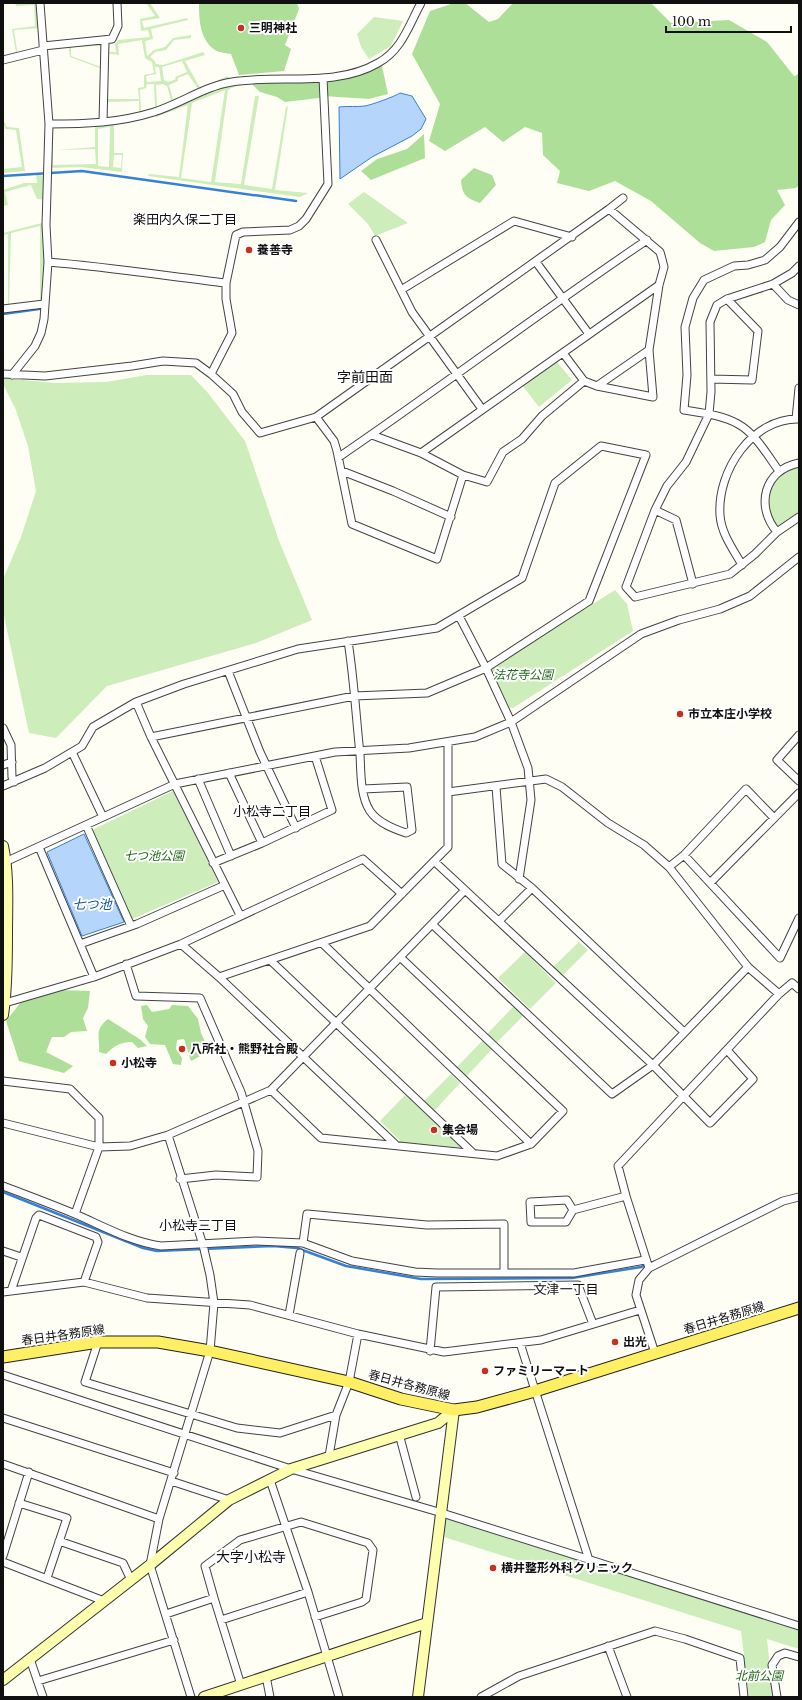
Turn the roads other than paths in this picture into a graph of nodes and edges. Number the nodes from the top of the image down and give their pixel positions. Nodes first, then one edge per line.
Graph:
1 (40, 3) edge
2 (117, 3) edge
3 (421, 3) edge
4 (105, 41) junction
5 (43, 48) junction
6 (3, 60) edge
7 (323, 78) junction
8 (103, 122) junction
9 (49, 124) junction
10 (623, 198) dead end
11 (609, 209) junction
12 (799, 222) edge
13 (572, 237) junction
14 (376, 240) dead end
15 (647, 240) junction
16 (48, 262) junction
17 (536, 262) junction
18 (799, 266) edge
19 (226, 283) junction
20 (773, 284) junction
21 (658, 285) junction
22 (401, 290) junction
23 (562, 297) junction
24 (727, 299) junction
25 (44, 304) junction
26 (799, 305) edge
27 (3, 309) edge
28 (589, 334) junction
29 (429, 337) junction
30 (649, 350) junction
31 (563, 354) junction
32 (3, 374) edge
33 (212, 374) junction
34 (12, 375) junction
35 (457, 375) junction
36 (711, 379) junction
37 (584, 381) junction
38 (597, 386) junction
39 (799, 388) edge
40 (482, 409) junction
41 (709, 414) junction
42 (316, 418) junction
43 (797, 419) edge
44 (372, 435) junction
45 (753, 438) junction
46 (421, 453) junction
47 (339, 457) junction
48 (799, 463) edge
49 (342, 471) junction
50 (779, 471) junction
51 (463, 475) junction
52 (656, 510) junction
53 (451, 517) junction
54 (799, 517) edge
55 (777, 532) junction
56 (799, 557) edge
57 (742, 565) junction
58 (693, 584) junction
59 (459, 616) junction
60 (348, 641) junction
61 (486, 668) junction
62 (228, 670) junction
63 (354, 696) junction
64 (136, 702) junction
65 (246, 718) junction
66 (511, 722) junction
67 (3, 729) edge
68 (799, 736) edge
69 (151, 737) junction
70 (448, 743) junction
71 (359, 750) junction
72 (72, 752) junction
73 (315, 756) junction
74 (12, 762) junction
75 (3, 765) edge
76 (267, 765) junction
77 (229, 773) junction
78 (198, 779) junction
79 (799, 781) edge
80 (14, 782) junction
81 (530, 782) junction
82 (175, 784) junction
83 (3, 786) edge
84 (496, 787) junction
85 (363, 789) junction
86 (448, 792) junction
87 (799, 793) edge
88 (103, 817) junction
89 (774, 818) junction
90 (86, 825) junction
91 (296, 828) junction
92 (262, 843) junction
93 (3, 846) edge
94 (39, 847) junction
95 (684, 855) junction
96 (231, 856) junction
97 (5, 862) edge
98 (435, 862) junction
99 (214, 863) junction
100 (669, 867) junction
101 (520, 878) junction
102 (710, 883) junction
103 (225, 885) junction
104 (532, 888) junction
105 (465, 890) junction
106 (402, 894) junction
107 (240, 915) junction
108 (5, 916) edge
109 (799, 918) edge
110 (499, 921) junction
111 (433, 925) junction
112 (131, 926) junction
113 (80, 944) junction
114 (181, 944) junction
115 (322, 944) junction
116 (400, 957) junction
117 (5, 959) edge
118 (270, 960) junction
119 (126, 964) junction
120 (748, 966) junction
121 (94, 977) junction
122 (219, 977) junction
123 (799, 989) edge
124 (369, 991) junction
125 (779, 994) junction
126 (5, 1003) junction
127 (3, 1015) edge
128 (336, 1024) junction
129 (684, 1032) junction
130 (727, 1050) junction
131 (303, 1056) junction
132 (653, 1065) junction
133 (3, 1081) edge
134 (271, 1090) junction
135 (683, 1095) junction
136 (243, 1102) junction
137 (3, 1123) edge
138 (168, 1135) junction
139 (395, 1144) junction
140 (531, 1144) junction
141 (99, 1147) junction
142 (472, 1152) junction
143 (180, 1179) junction
144 (3, 1186) edge
145 (626, 1196) junction
146 (799, 1197) edge
147 (573, 1210) junction
148 (75, 1214) junction
149 (303, 1243) junction
150 (203, 1245) junction
151 (3, 1251) edge
152 (300, 1253) dead end
153 (21, 1257) junction
154 (645, 1260) junction
155 (649, 1268) junction
156 (504, 1273) junction
157 (84, 1282) junction
158 (11, 1291) junction
159 (3, 1292) edge
160 (214, 1303) junction
161 (799, 1308) edge
162 (640, 1310) junction
163 (289, 1315) junction
164 (593, 1324) junction
165 (358, 1334) junction
166 (98, 1342) junction
167 (520, 1343) junction
168 (210, 1351) junction
169 (430, 1351) junction
170 (655, 1353) junction
171 (3, 1357) edge
172 (3, 1375) edge
173 (349, 1382) junction
174 (535, 1391) junction
175 (454, 1410) junction
176 (190, 1413) junction
177 (336, 1415) junction
178 (3, 1418) edge
179 (185, 1434) junction
180 (399, 1434) junction
181 (329, 1456) junction
182 (3, 1464) edge
183 (292, 1470) junction
184 (29, 1472) junction
185 (174, 1473) junction
186 (270, 1480) junction
187 (171, 1481) junction
188 (416, 1497) dead end
189 (229, 1500) junction
190 (19, 1503) junction
191 (442, 1514) junction
192 (159, 1519) junction
193 (286, 1525) junction
194 (59, 1541) junction
195 (3, 1556) edge
196 (589, 1560) junction
197 (3, 1562) edge
198 (150, 1565) junction
199 (47, 1578) junction
200 (130, 1580) junction
201 (308, 1592) junction
202 (214, 1598) junction
203 (104, 1601) junction
204 (166, 1614) junction
205 (315, 1617) junction
206 (221, 1620) junction
207 (427, 1623) junction
208 (799, 1626) edge
209 (174, 1640) junction
210 (608, 1646) junction
211 (326, 1657) junction
212 (799, 1657) edge
213 (30, 1659) junction
214 (266, 1676) junction
215 (3, 1680) edge
216 (38, 1681) junction
217 (241, 1685) junction
218 (43, 1697) edge
219 (191, 1697) edge
220 (204, 1697) edge
221 (270, 1697) edge
222 (338, 1697) edge
223 (418, 1697) edge
224 (481, 1697) edge
225 (627, 1697) edge
226 (744, 1697) edge
227 (777, 1697) edge

1 - 5 street
2 - 4 street
3 - 7 street
4 - 5 street
4 - 8 street
5 - 6 street
5 - 9 street
7 - 8 street
7 - 19 street
8 - 9 street
9 - 16 street
10 - 11 street
11 - 13 street
11 - 15 street
12 - 41 street
13 - 17 street
13 - 22 street
14 - 22 street
15 - 21 street
15 - 23 street
16 - 19 street
16 - 25 street
17 - 23 street
17 - 29 street
18 - 20 street
19 - 33 street
20 - 24 street
20 - 26 street
21 - 28 street
21 - 30 street
22 - 29 street
23 - 28 street
23 - 35 street
24 - 36 street
24 - 36 street
25 - 27 street
25 - 34 street
28 - 31 street
29 - 35 street
29 - 42 street
30 - 38 street
30 - 38 street
31 - 37 street
31 - 40 street
32 - 34 street
33 - 34 street
33 - 42 street
35 - 40 street
35 - 44 street
36 - 41 street
37 - 38 street
37 - 51 street
39 - 43 street
40 - 46 street
41 - 45 street
41 - 52 street
42 - 47 street
43 - 45 street
44 - 46 street
44 - 47 street
45 - 50 street
45 - 57 street
46 - 51 street
47 - 49 street
48 - 50 street
49 - 53 street
49 - 53 street
50 - 55 street
51 - 53 street
52 - 58 street
52 - 58 street
54 - 55 street
55 - 57 street
56 - 66 street
57 - 58 street
59 - 60 street
59 - 61 street
59 - 61 street
60 - 62 street
60 - 63 street
61 - 63 street
61 - 66 street
62 - 64 street
62 - 65 street
63 - 65 street
63 - 71 street
64 - 69 street
64 - 72 street
65 - 69 street
65 - 76 street
66 - 70 street
66 - 81 street
67 - 74 street
68 - 79 street
69 - 82 street
70 - 71 street
70 - 86 street
71 - 73 street
71 - 85 street
72 - 80 street
72 - 88 street
73 - 76 street
73 - 91 street
74 - 75 street
74 - 80 street
76 - 77 street
76 - 91 street
77 - 78 street
77 - 92 street
78 - 82 street
78 - 96 street
80 - 83 street
81 - 84 street
81 - 100 street
81 - 101 street
82 - 88 street
82 - 99 street
84 - 86 street
84 - 101 street
85 - 85 street
86 - 98 street
87 - 89 street
88 - 90 street
89 - 95 street
89 - 102 street
90 - 94 street
90 - 112 street
91 - 92 street
92 - 96 street
93 - 97 street
94 - 97 street
94 - 113 street
95 - 100 street
95 - 102 street
96 - 99 street
97 - 108 street
98 - 105 street
98 - 106 street
99 - 103 street
100 - 120 street
101 - 104 street
102 - 109 street
103 - 107 street
103 - 112 street
104 - 110 street
104 - 129 street
105 - 110 street
105 - 111 street
106 - 107 street
106 - 115 street
107 - 114 street
108 - 117 street
110 - 132 street
111 - 116 street
111 - 132 street
112 - 113 street
113 - 121 street
114 - 119 street
114 - 122 street
115 - 118 street
115 - 124 street
116 - 124 street
116 - 140 street
117 - 126 street
118 - 122 street
118 - 128 street
119 - 121 street
119 - 136 street
120 - 125 street
120 - 129 street
121 - 126 street
122 - 131 street
123 - 125 street
124 - 128 street
124 - 140 street
125 - 130 street
126 - 127 street
128 - 131 street
128 - 142 street
129 - 132 street
130 - 135 street
130 - 135 street
131 - 134 street
131 - 139 street
132 - 135 street
133 - 141 street
134 - 136 street
134 - 139 street
135 - 145 street
136 - 138 street
136 - 143 street
137 - 141 street
138 - 141 street
138 - 143 street
139 - 142 street
140 - 142 street
141 - 148 street
143 - 150 street
144 - 148 street
145 - 147 street
145 - 154 street
146 - 155 street
147 - 147 street
148 - 150 street
149 - 150 street
149 - 156 street
149 - 156 street
150 - 160 street
151 - 153 street
152 - 163 street
153 - 157 street
153 - 158 street
154 - 155 street
154 - 156 street
155 - 162 street
157 - 158 street
157 - 160 street
158 - 159 street
160 - 163 street
160 - 168 street
161 - 170 main road, 春日井各務原線
162 - 164 street
162 - 170 street
163 - 165 street
164 - 167 street
164 - 169 street
165 - 169 street
165 - 173 street
166 - 168 main road, 春日井各務原線
166 - 171 main road, 春日井各務原線
166 - 176 street
167 - 169 street
167 - 174 street
168 - 173 main road, 春日井各務原線
168 - 176 street
170 - 174 main road, 春日井各務原線
172 - 179 street
173 - 175 main road, 春日井各務原線
173 - 177 street
174 - 175 main road, 春日井各務原線
174 - 196 street
175 - 180 street
175 - 191 street
176 - 177 street
176 - 179 street
177 - 181 street
178 - 185 street
179 - 183 street
179 - 185 street
180 - 181 street
180 - 188 street
181 - 183 street
182 - 184 street
183 - 186 street
183 - 191 street
184 - 190 street
184 - 192 street
185 - 187 street
186 - 189 street
186 - 193 street
187 - 189 street
187 - 192 street
189 - 198 street
190 - 194 street
190 - 195 street
191 - 196 street
191 - 207 street
192 - 198 street
193 - 201 street
193 - 202 street
193 - 205 street
194 - 199 street
194 - 200 street
196 - 208 street
197 - 199 street
198 - 200 street
198 - 204 street
199 - 203 street
200 - 203 street
201 - 205 street
201 - 206 street
202 - 204 street
202 - 206 street
203 - 213 street
204 - 209 street
205 - 211 street
206 - 217 street
207 - 211 street
207 - 223 street
209 - 216 street
209 - 219 street
210 - 224 street
210 - 225 street
210 - 226 street
211 - 214 street
211 - 222 street
212 - 227 street
213 - 215 street
213 - 216 street
214 - 217 street
214 - 221 street
216 - 218 street
217 - 220 street

